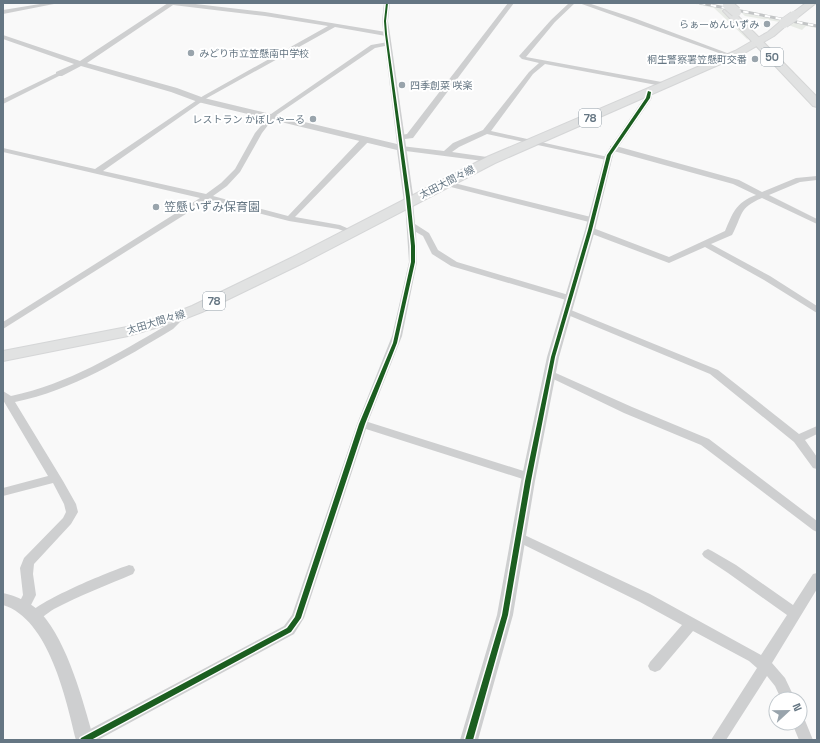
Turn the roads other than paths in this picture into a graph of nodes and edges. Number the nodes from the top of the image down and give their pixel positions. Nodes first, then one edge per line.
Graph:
1 (56, 3) edge
2 (172, 3) edge
3 (387, 3) edge
4 (511, 3) edge
5 (572, 3) edge
6 (582, 3) edge
7 (812, 3) edge
8 (727, 6) edge
9 (3, 12) edge
10 (333, 26) junction
11 (386, 34) junction
12 (3, 37) edge
13 (760, 40) junction
14 (388, 44) junction
15 (732, 56) junction
16 (543, 62) junction
17 (80, 63) junction
18 (59, 74) joint
19 (667, 84) junction
20 (649, 92) junction
21 (817, 93) edge
22 (201, 100) junction
23 (3, 102) edge
24 (817, 104) edge
25 (270, 118) junction
26 (486, 132) junction
27 (400, 138) junction
28 (365, 140) junction
29 (531, 143) junction
30 (401, 148) junction
31 (3, 150) edge
32 (446, 153) junction
33 (611, 154) junction
34 (491, 160) junction
35 (96, 172) junction
36 (817, 178) edge
37 (446, 183) junction
38 (761, 194) junction
39 (207, 197) junction
40 (409, 202) junction
41 (289, 219) junction
42 (817, 222) edge
43 (411, 225) junction
44 (591, 225) junction
45 (352, 232) junction
46 (705, 244) junction
47 (569, 298) junction
48 (817, 310) edge
49 (566, 311) junction
50 (174, 318) junction
51 (3, 326) edge
52 (3, 356) edge
53 (549, 373) junction
54 (6, 397) edge
55 (362, 424) junction
56 (817, 430) edge
57 (798, 439) junction
58 (817, 465) edge
59 (55, 478) junction
60 (528, 478) junction
61 (3, 492) edge
62 (817, 527) edge
63 (518, 537) junction
64 (708, 554) dead end
65 (129, 570) dead end
66 (817, 578) edge
67 (3, 599) edge
68 (28, 612) junction
69 (795, 614) junction
70 (692, 623) junction
71 (765, 665) junction
72 (655, 666) dead end
73 (784, 691) edge
74 (84, 740) edge
75 (469, 740) edge
76 (718, 740) edge

1 - 9 street
2 - 10 street
2 - 17 street
3 - 11 street
4 - 27 street
5 - 16 street
6 - 15 street
7 - 13 main road, 太田大間々線 / 78, bridge
8 - 13 highway, 50
10 - 11 street
10 - 22 street
11 - 14 street
12 - 17 street
13 - 15 main road, 太田大間々線 / 78
13 - 21 highway, 50
13 - 24 highway, 50
14 - 25 street
14 - 27 street
15 - 19 main road, 太田大間々線 / 78
16 - 19 street
16 - 26 street
17 - 18 street
17 - 22 street
18 - 23 street
19 - 20 main road, 太田大間々線 / 78
20 - 29 main road, 太田大間々線 / 78
20 - 33 street
22 - 25 street
22 - 35 street
25 - 28 street
25 - 39 street
26 - 29 street
26 - 32 street
27 - 30 street
28 - 30 street
28 - 41 street
29 - 33 street
29 - 34 main road, 太田大間々線 / 78
30 - 32 street
30 - 40 street
31 - 35 street
32 - 34 street
33 - 38 street
33 - 44 street
34 - 37 main road, 太田大間々線 / 78
35 - 39 street
36 - 38 street
37 - 40 main road, 太田大間々線 / 78
37 - 44 street
38 - 42 street
38 - 46 street
39 - 41 street
39 - 51 street
40 - 43 street
40 - 45 main road, 太田大間々線 / 78
41 - 45 street
43 - 47 street
43 - 55 street
44 - 46 street
44 - 47 street
45 - 50 main road, 太田大間々線 / 78
46 - 48 street
47 - 49 street
49 - 53 street
49 - 57 street
50 - 52 main road, 太田大間々線 / 78
50 - 54 street
53 - 60 street
53 - 62 street
54 - 59 street
55 - 60 street
55 - 74 street
56 - 57 street
57 - 58 street
59 - 61 street
59 - 68 street
60 - 63 street
63 - 70 street
63 - 75 street
64 - 69 street
65 - 68 street
66 - 69 street
67 - 68 street
68 - 74 street
69 - 71 street
70 - 71 street
70 - 72 street
71 - 73 street
71 - 76 street

